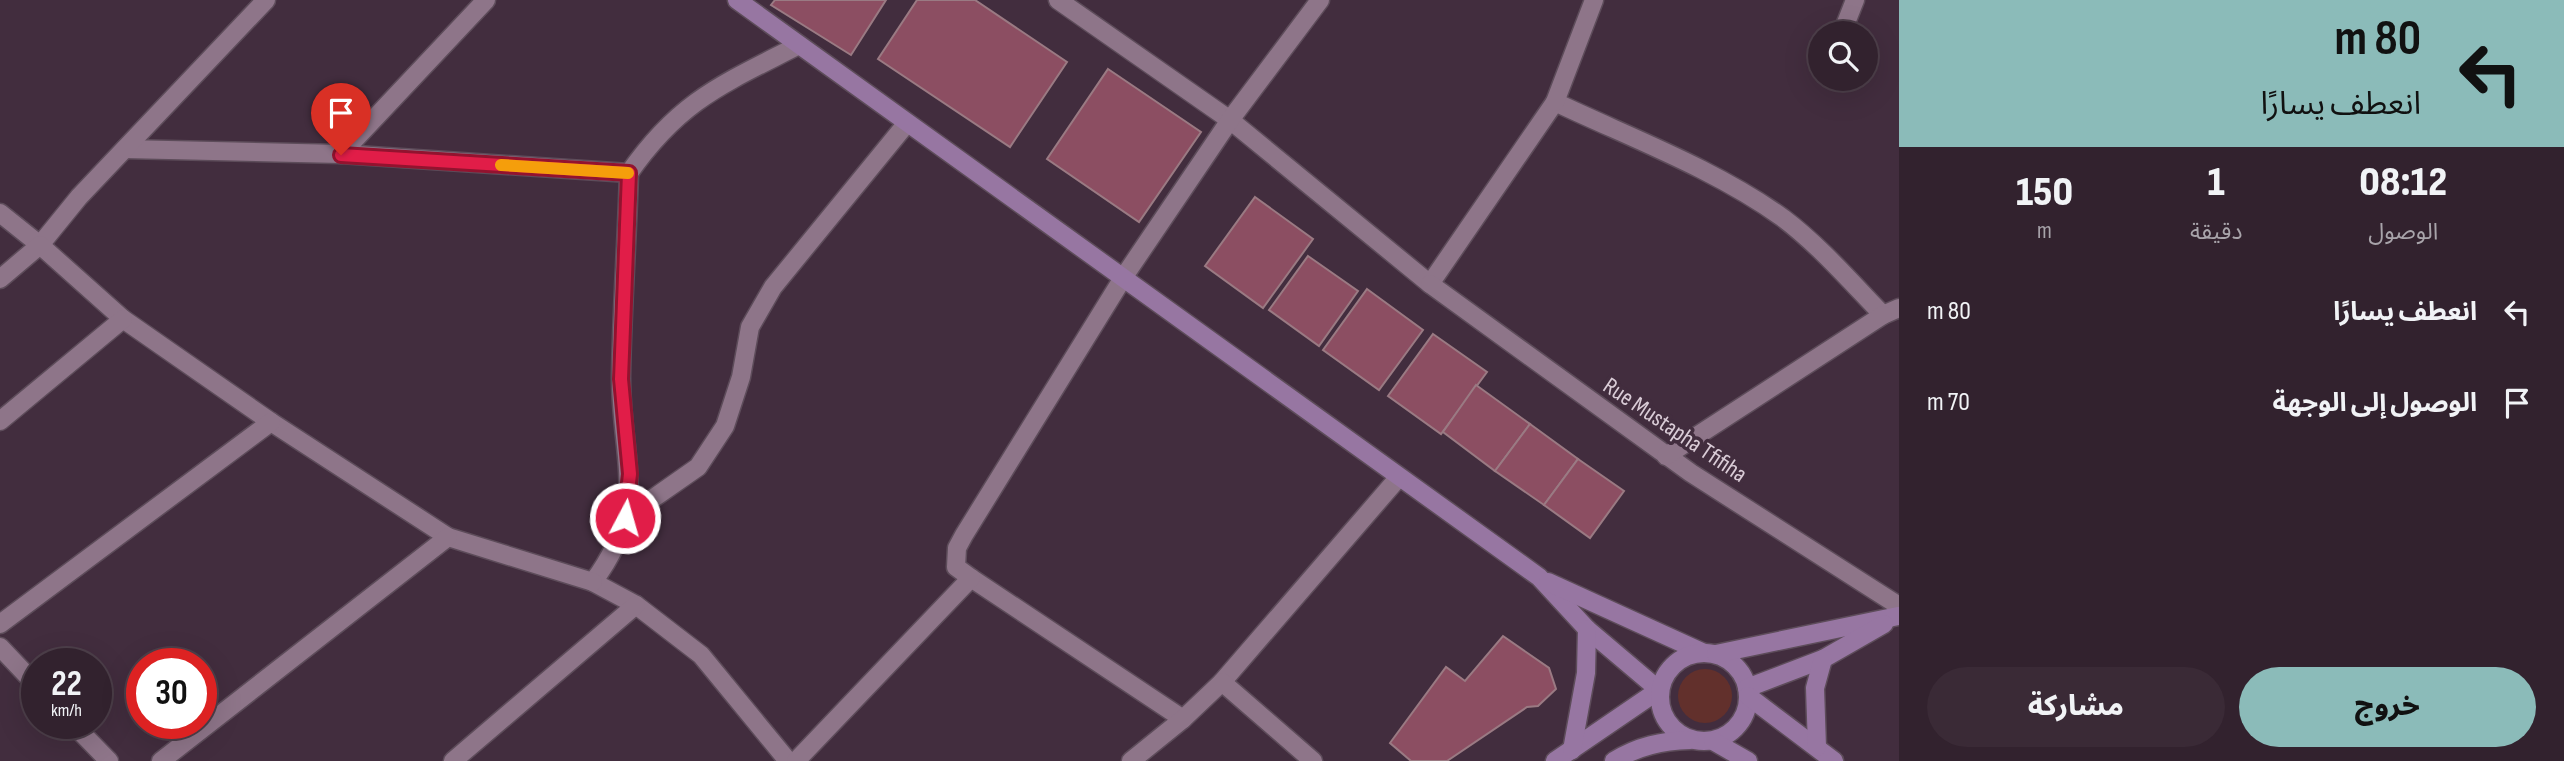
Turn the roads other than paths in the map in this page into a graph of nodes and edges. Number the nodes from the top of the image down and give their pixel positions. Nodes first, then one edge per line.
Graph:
1 (266, 0) edge
2 (486, 0) edge
3 (737, 0) edge
4 (1058, 0) edge
5 (1320, 0) edge
6 (1594, 0) edge
7 (1855, 0) edge
8 (1847, 21) edge
9 (799, 45) junction
10 (1555, 102) junction
11 (1230, 120) junction
12 (907, 123) junction
13 (125, 149) junction
14 (341, 155) junction
15 (629, 173) junction
16 (0, 213) edge
17 (40, 245) junction
18 (1123, 278) junction
19 (0, 279) edge
20 (1430, 284) junction
21 (1891, 312) edge
22 (123, 319) junction
23 (0, 421) edge
24 (271, 422) junction
25 (1666, 456) junction
26 (1399, 477) junction
27 (625, 518) junction
28 (448, 537) junction
29 (1539, 577) junction
30 (971, 578) junction
31 (593, 582) junction
32 (636, 605) junction
33 (1899, 613) edge
34 (0, 624) edge
35 (1587, 629) junction
36 (0, 647) edge
37 (1710, 654) junction
38 (1823, 659) junction
39 (21, 669) edge
40 (1222, 682) junction
41 (1660, 690) junction
42 (1748, 692) junction
43 (1183, 719) junction
44 (88, 739) edge
45 (1694, 740) junction
46 (1713, 741) junction
47 (1817, 747) junction
48 (1572, 750) junction
49 (109, 761) edge
50 (161, 761) edge
51 (453, 761) edge
52 (788, 761) edge
53 (796, 761) edge
54 (1131, 761) edge
55 (1313, 761) edge
56 (1555, 761) edge
57 (1614, 761) edge
58 (1748, 761) edge
59 (1834, 761) edge

1 - 13 street
2 - 14 street
3 - 9 main road
4 - 11 street, Rue Mustapha Tfifiha
5 - 11 street
6 - 10 street
7 - 8 street
9 - 12 main road
9 - 15 street
10 - 20 street
10 - 21 street
11 - 18 street
11 - 20 street, Rue Mustapha Tfifiha
12 - 18 main road
12 - 27 street
13 - 14 street
13 - 17 street
14 - 15 street
15 - 27 street
16 - 17 street
17 - 19 street
17 - 22 street
18 - 26 main road
18 - 30 street
20 - 25 street, Rue Mustapha Tfifiha
21 - 25 street
22 - 23 street
22 - 24 street
24 - 28 street
24 - 34 street
25 - 33 street, Rue Mustapha Tfifiha
26 - 29 main road
26 - 40 street
27 - 31 street
28 - 31 street
28 - 50 street
29 - 35 main road
29 - 37 main road
30 - 43 street
30 - 53 street
31 - 32 street
32 - 51 street
32 - 52 street
33 - 37 main road
33 - 38 main road
35 - 41 main road
35 - 48 main road
36 - 39 street
37 - 41 main road
37 - 42 main road
38 - 42 main road
38 - 47 main road
40 - 43 street
40 - 55 street
41 - 45 main road
41 - 48 main road
42 - 46 main road
42 - 47 main road
43 - 54 street
44 - 49 street
45 - 46 main road
45 - 57 main road
46 - 58 main road
47 - 59 main road
48 - 56 main road

